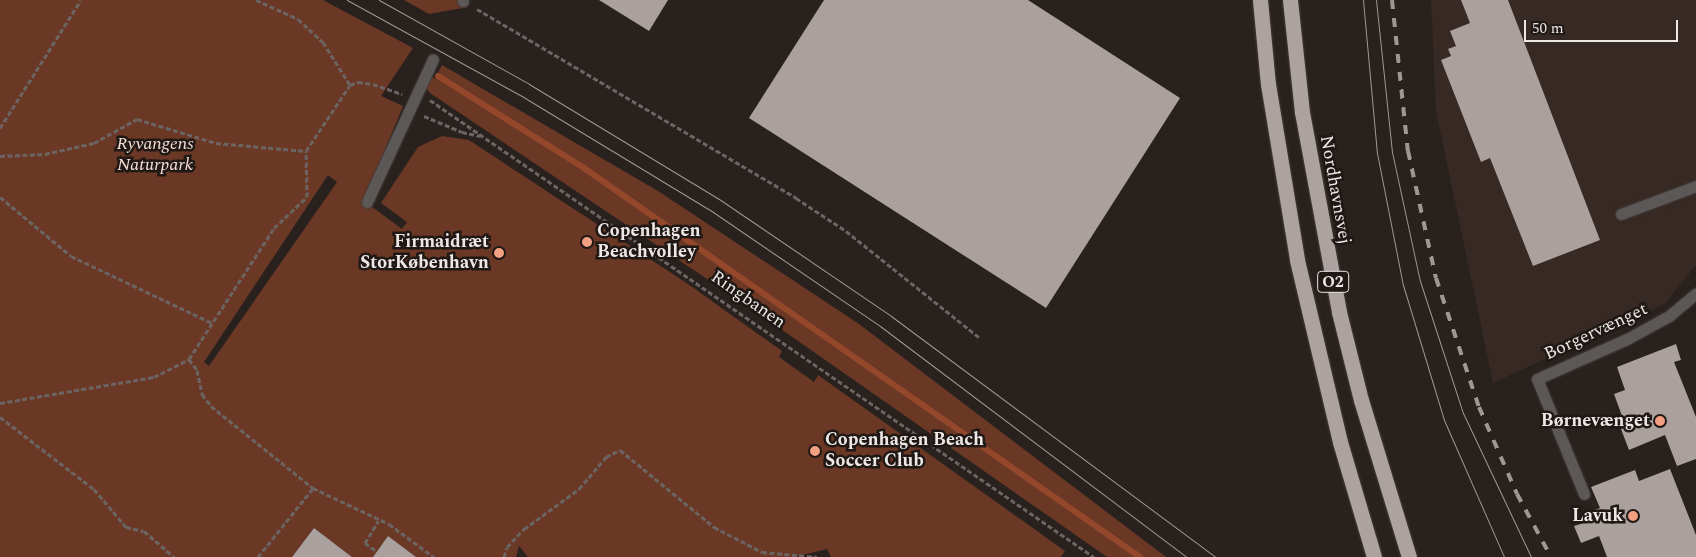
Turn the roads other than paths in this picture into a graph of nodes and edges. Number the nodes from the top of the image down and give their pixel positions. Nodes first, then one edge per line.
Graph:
1 (1260, 0) edge
2 (1290, 0) edge
3 (433, 58) dead end
4 (1696, 186) edge
5 (368, 202) dead end
6 (1621, 214) dead end
7 (1696, 293) edge
8 (1584, 494) dead end
9 (1374, 557) edge
10 (1409, 557) edge

1 - 9 highway, O2
2 - 10 highway, Nordhavnsvej / O2
3 - 5 lane
4 - 6 lane
7 - 8 lane, Borgervænget

